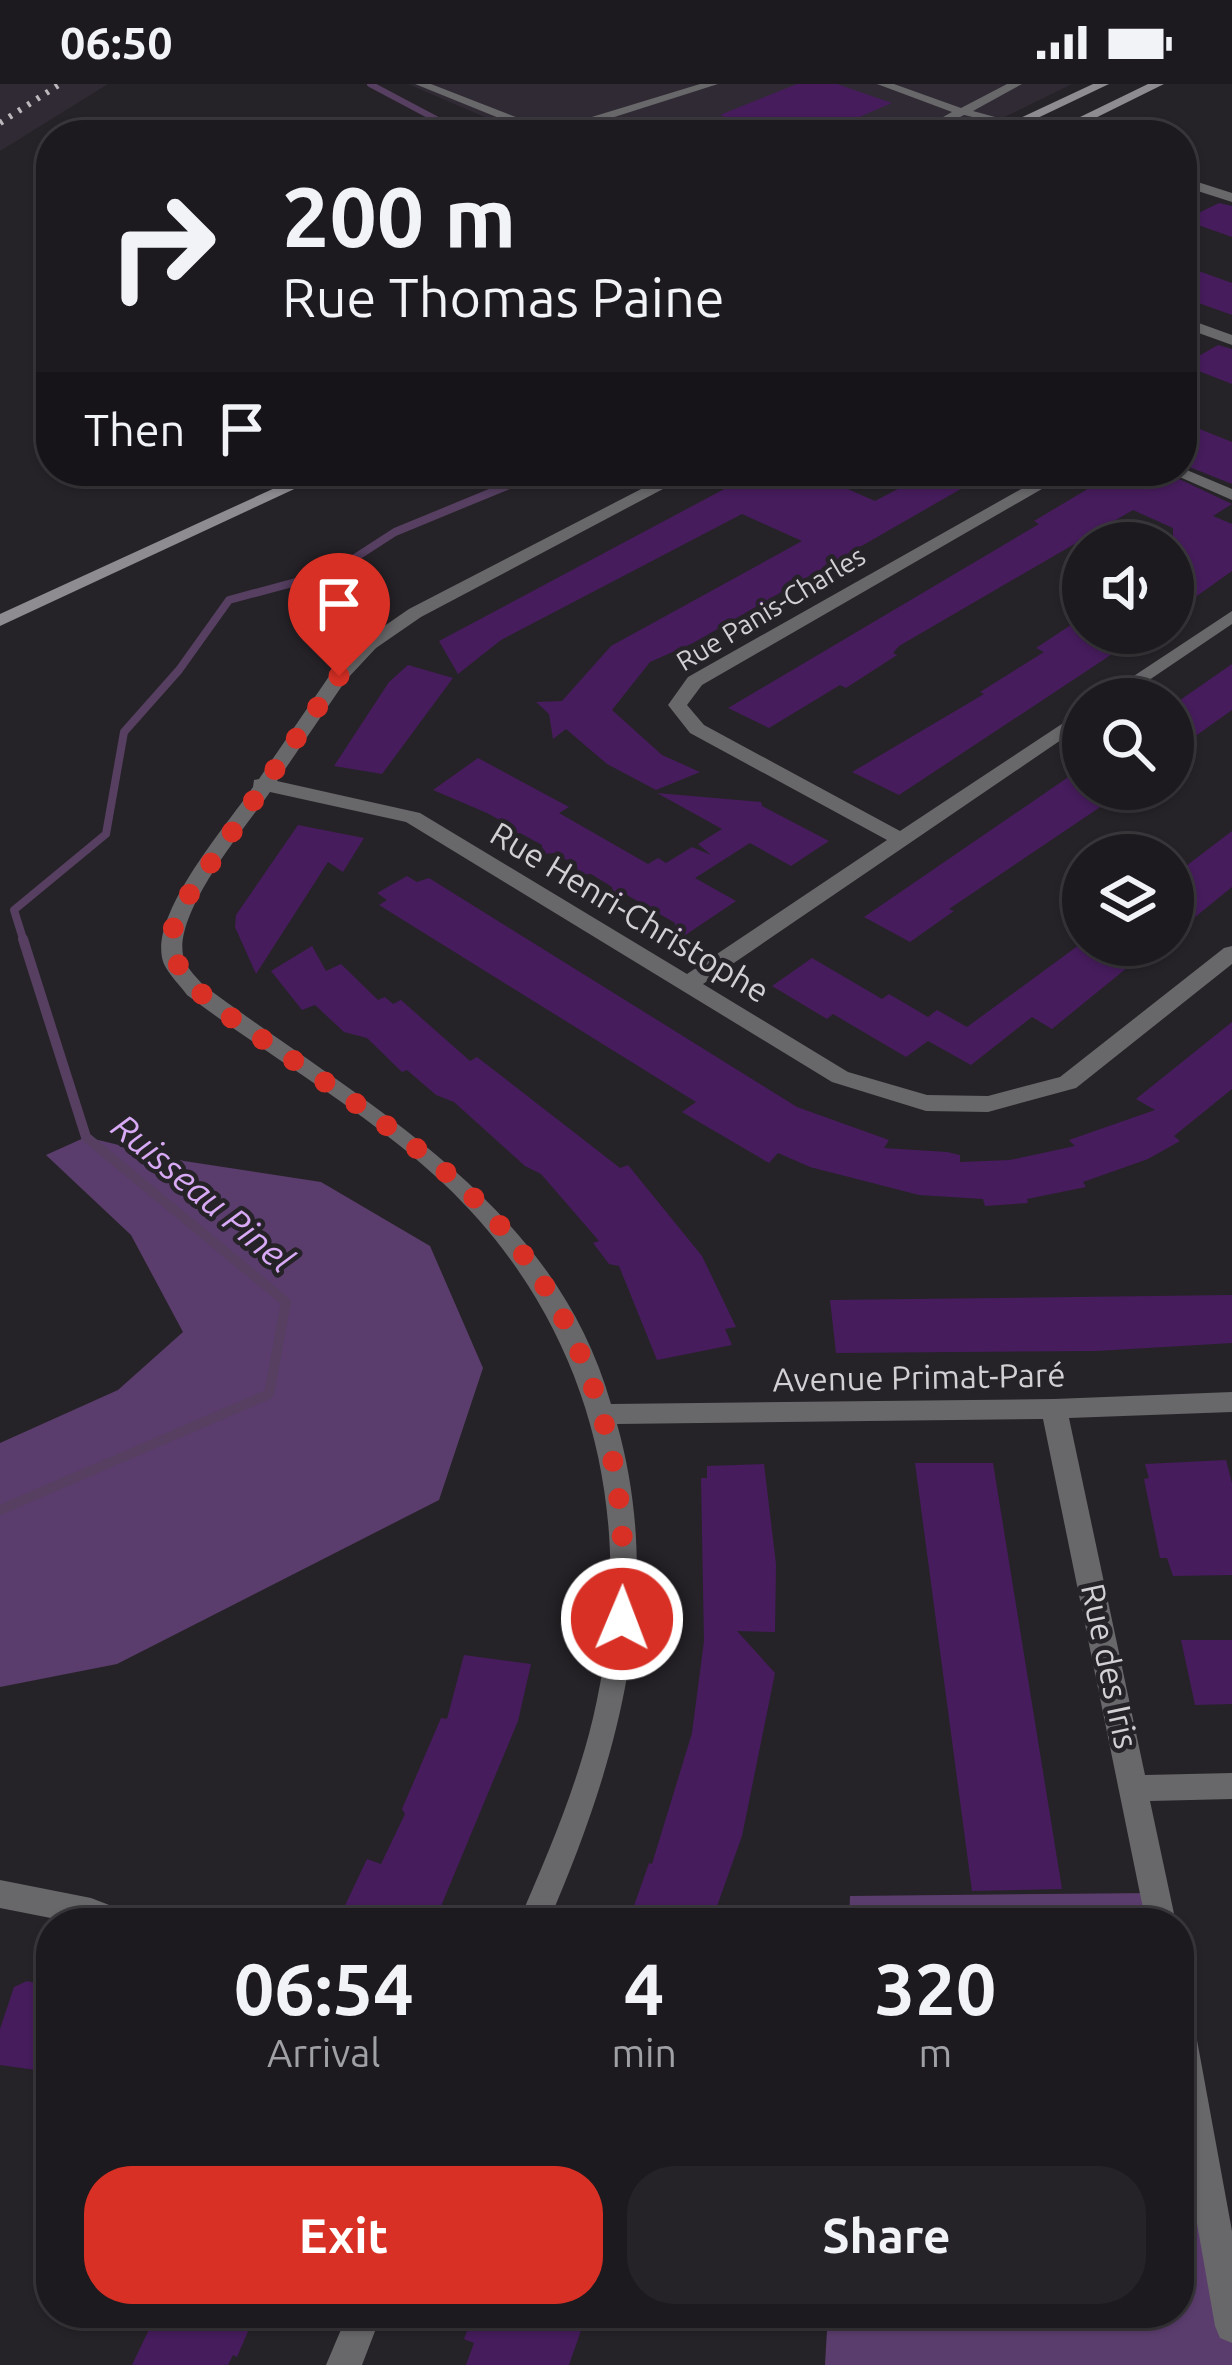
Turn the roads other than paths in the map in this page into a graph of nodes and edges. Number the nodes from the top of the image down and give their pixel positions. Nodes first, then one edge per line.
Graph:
1 (421, 84) edge
2 (712, 84) edge
3 (883, 84) edge
4 (980, 84) edge
5 (1016, 84) edge
6 (1103, 84) edge
7 (1158, 84) edge
8 (1001, 91) junction
9 (964, 112) junction
10 (512, 120) edge
11 (598, 120) edge
12 (948, 120) edge
13 (998, 120) edge
14 (1024, 120) edge
15 (1080, 120) edge
16 (1197, 186) edge
17 (1232, 197) edge
18 (1197, 327) edge
19 (1232, 340) edge
20 (1197, 481) edge
21 (292, 486) edge
22 (661, 486) edge
23 (1038, 486) edge
24 (1232, 495) edge
25 (1232, 616) edge
26 (0, 621) edge
27 (1139, 678) edge
28 (1062, 730) edge
29 (261, 784) junction
30 (901, 839) junction
31 (1232, 953) edge
32 (685, 986) junction
33 (1232, 1402) edge
34 (1054, 1409) junction
35 (606, 1414) junction
36 (1232, 1786) edge
37 (1136, 1788) junction
38 (0, 1894) edge
39 (72, 1908) edge
40 (539, 1908) edge
41 (1158, 1908) edge
42 (1194, 2112) edge
43 (1230, 2310) edge
44 (359, 2328) edge
45 (344, 2365) edge

1 - 10 lane
2 - 11 lane
3 - 9 lane
4 - 8 lane
5 - 8 lane
6 - 14 street
7 - 15 street
8 - 9 lane
9 - 12 lane
9 - 13 lane
16 - 17 street
18 - 19 street
20 - 24 street
21 - 26 street
22 - 29 street
23 - 30 street, Rue Panis-Charles
25 - 27 street
28 - 30 street
29 - 32 street, Rue Henri-Christophe
29 - 35 street
30 - 32 street
31 - 32 street, Rue Henri-Christophe
33 - 34 street, Avenue Primat-Paré
34 - 35 street, Avenue Primat-Paré
34 - 37 street, Rue des Iris
35 - 40 street
36 - 37 street
37 - 41 street, Rue des Iris
38 - 39 street
42 - 43 street
44 - 45 street

